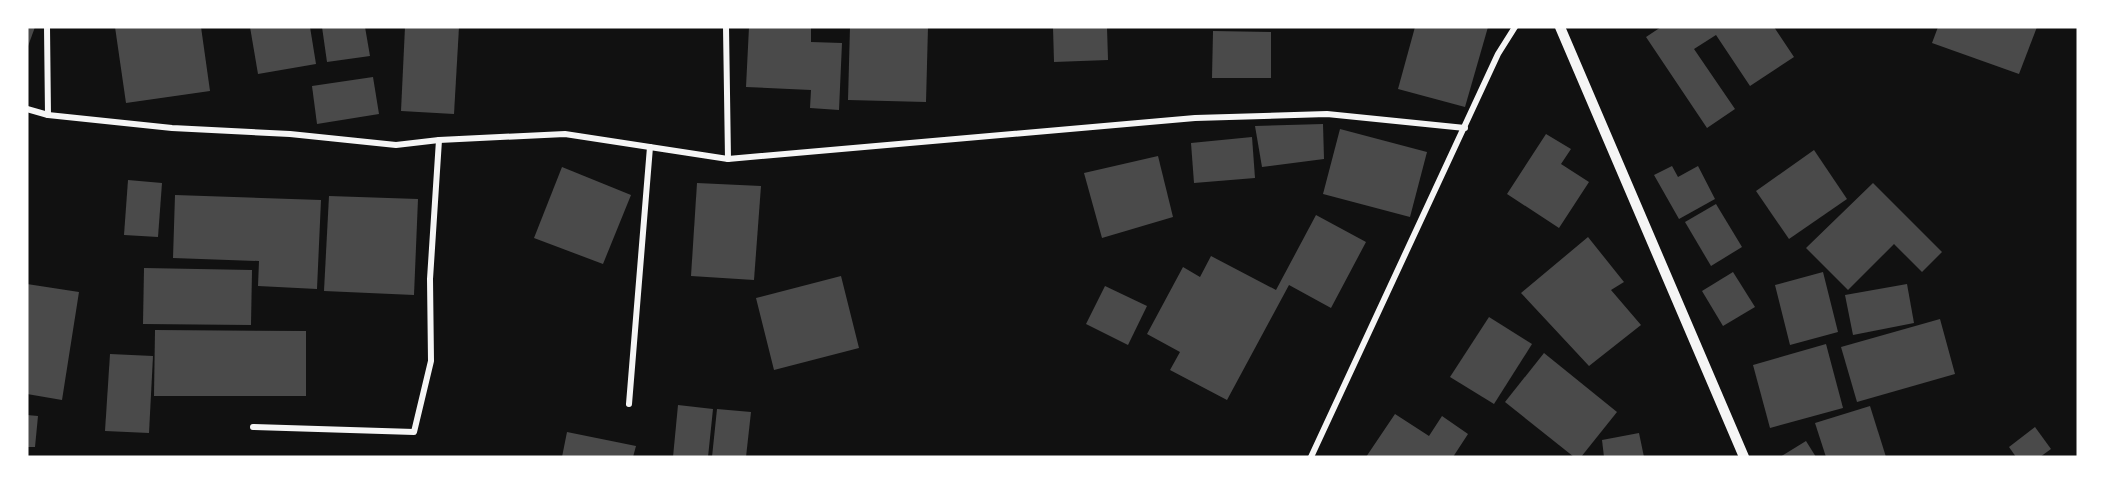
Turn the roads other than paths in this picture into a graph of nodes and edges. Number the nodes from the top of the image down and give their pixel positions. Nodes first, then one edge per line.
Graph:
1 (47, 27) edge
2 (726, 27) edge
3 (1515, 27) edge
4 (1560, 27) edge
5 (27, 109) edge
6 (48, 115) junction
7 (1465, 128) junction
8 (438, 140) junction
9 (650, 147) junction
10 (728, 159) junction
11 (629, 404) dead end
12 (253, 427) dead end
13 (1311, 457) edge
14 (1744, 457) edge

1 - 6 street
2 - 10 street
3 - 7 street
4 - 14 street
5 - 6 street
6 - 8 street
7 - 10 street
7 - 13 street
8 - 9 street
8 - 12 street
9 - 10 street
9 - 11 street

